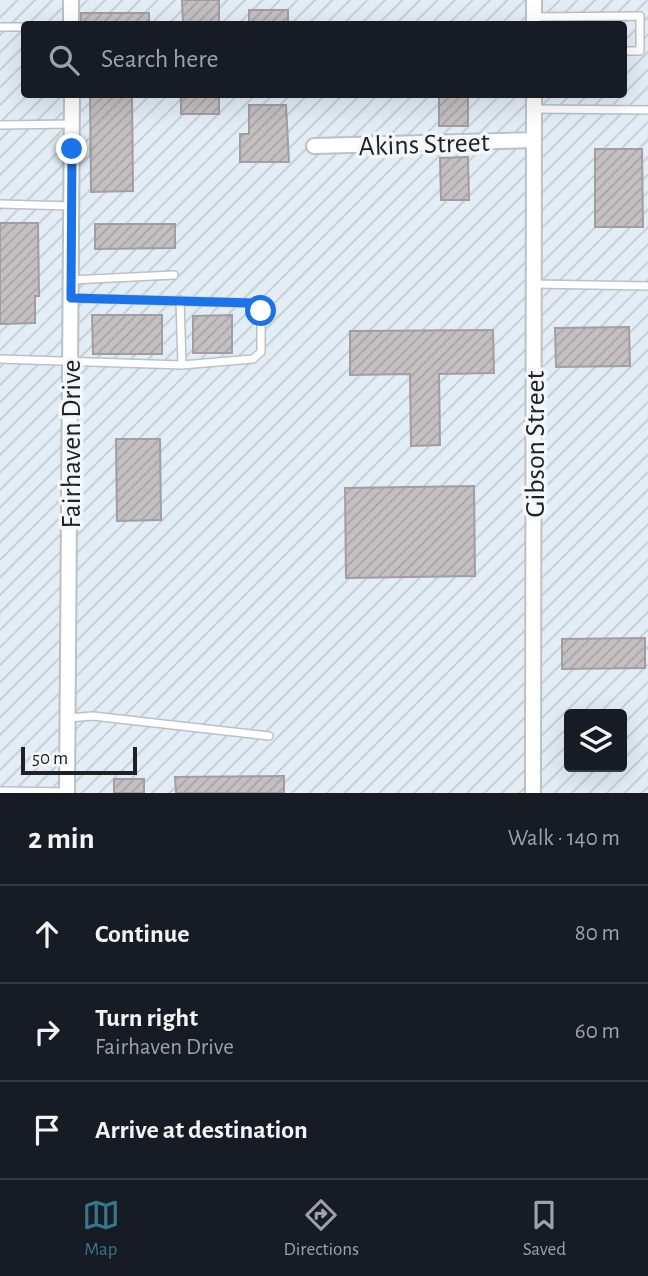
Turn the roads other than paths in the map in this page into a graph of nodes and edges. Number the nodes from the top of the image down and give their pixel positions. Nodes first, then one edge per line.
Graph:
1 (71, 0) edge
2 (534, 0) edge
3 (71, 21) edge
4 (534, 21) edge
5 (0, 27) edge
6 (21, 27) edge
7 (627, 51) edge
8 (72, 98) edge
9 (534, 102) edge
10 (648, 110) edge
11 (72, 124) junction
12 (0, 125) edge
13 (534, 140) junction
14 (314, 146) dead end
15 (0, 204) edge
16 (71, 206) junction
17 (174, 275) dead end
18 (71, 280) junction
19 (534, 284) junction
20 (648, 286) edge
21 (71, 298) junction
22 (180, 300) junction
23 (0, 359) edge
24 (70, 363) junction
25 (181, 365) junction
26 (68, 718) junction
27 (270, 736) dead end
28 (0, 791) edge
29 (67, 792) edge
30 (533, 793) edge

1 - 3 street
2 - 4 street
4 - 7 lane
5 - 6 lane
8 - 11 street, Fairhaven Drive
9 - 10 lane
9 - 13 street, Gibson Street
11 - 12 lane
11 - 16 street, Fairhaven Drive
13 - 14 street, Akins Street
13 - 19 street, Gibson Street
15 - 16 lane
16 - 18 street, Fairhaven Drive
17 - 18 lane
18 - 21 street, Fairhaven Drive
19 - 20 lane
19 - 30 street, Gibson Street
21 - 22 lane
21 - 24 street, Fairhaven Drive
22 - 25 lane
22 - 25 lane
23 - 24 lane
24 - 25 lane
24 - 26 street, Fairhaven Drive
26 - 27 lane
26 - 29 street, Fairhaven Drive
28 - 29 lane

